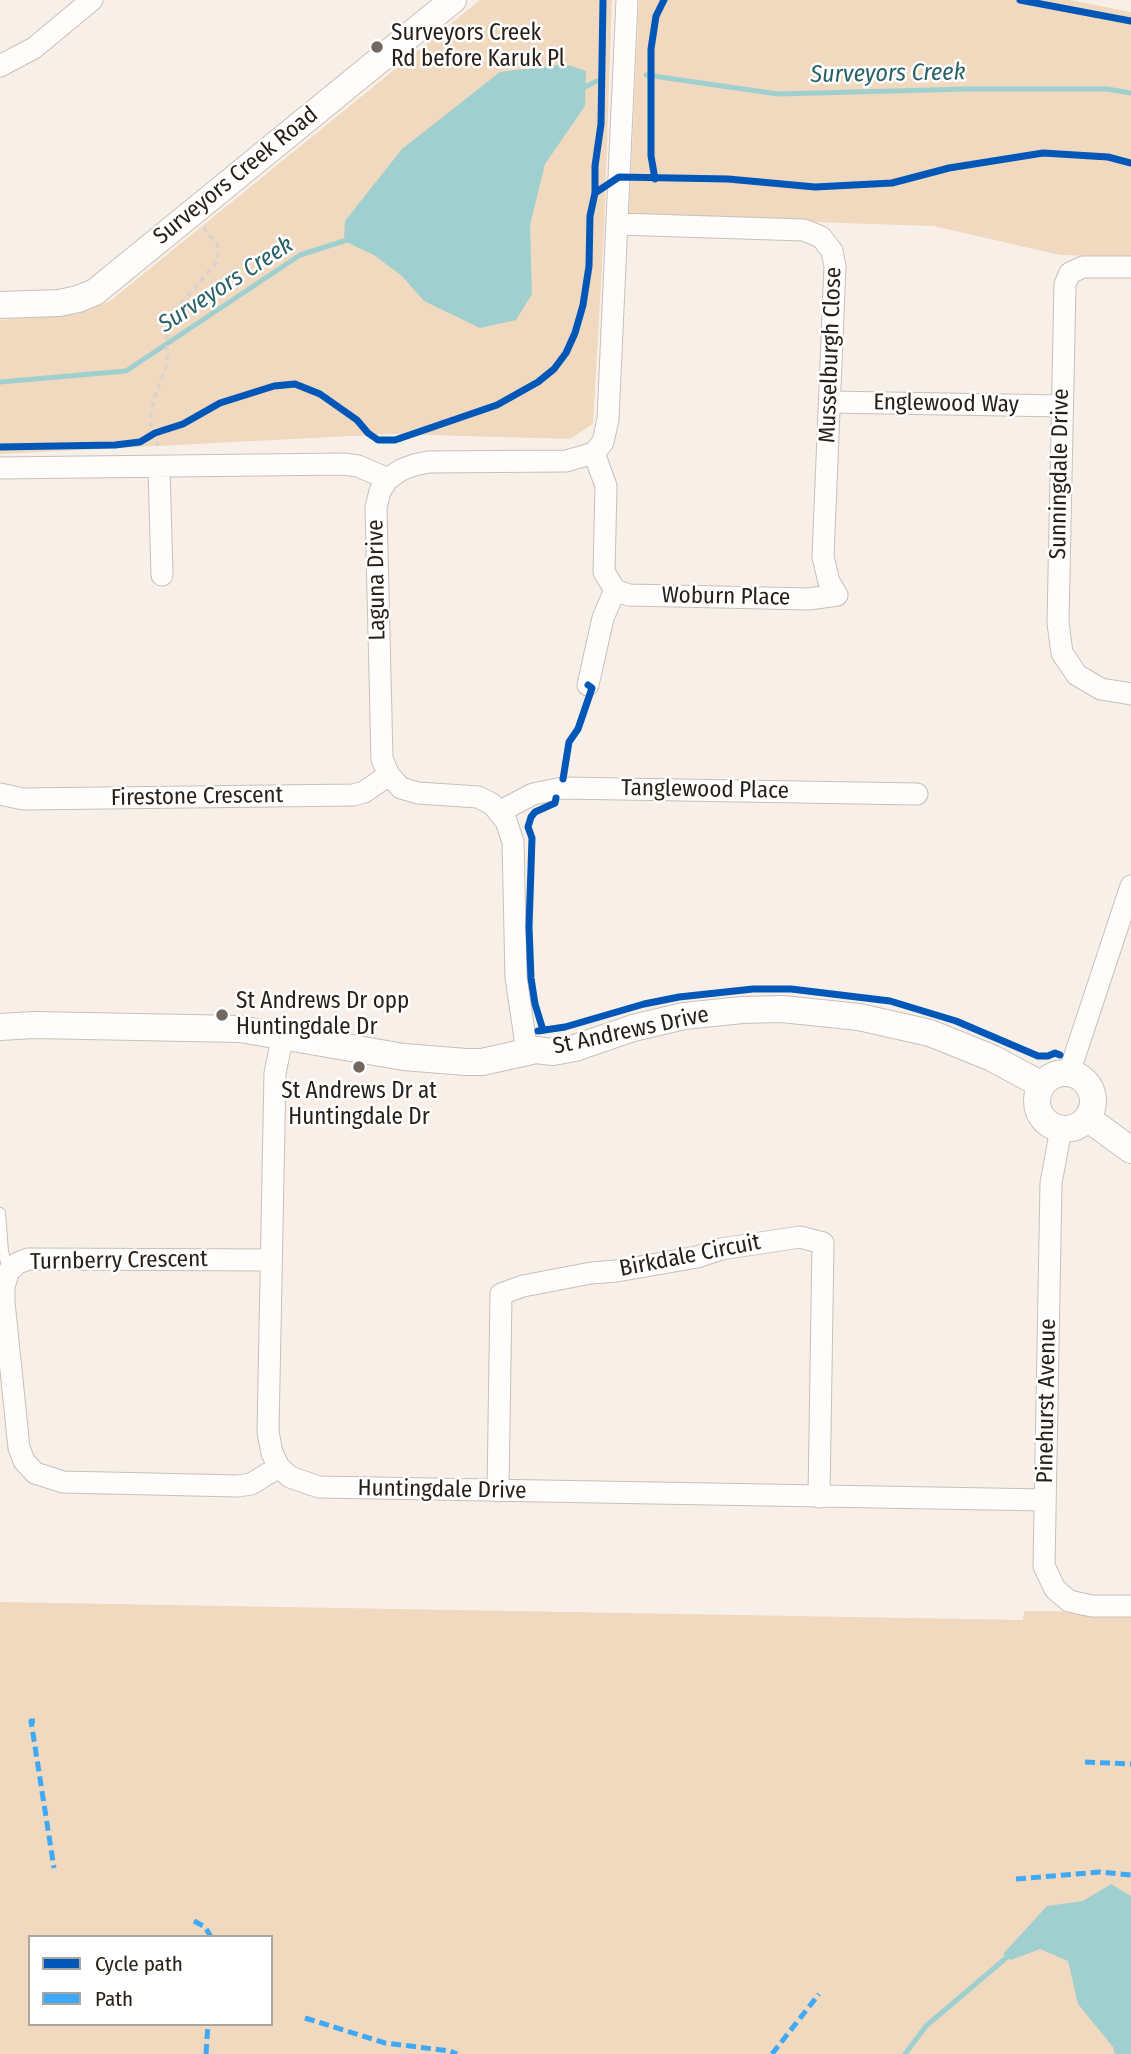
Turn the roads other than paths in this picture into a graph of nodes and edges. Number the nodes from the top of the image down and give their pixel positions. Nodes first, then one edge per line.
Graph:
1 (92, 0) edge
2 (453, 0) edge
3 (626, 0) edge
4 (0, 66) edge
5 (618, 224) junction
6 (1131, 267) edge
7 (0, 305) edge
8 (830, 402) junction
9 (1062, 406) junction
10 (594, 453) junction
11 (159, 467) junction
12 (0, 468) edge
13 (388, 479) junction
14 (162, 575) dead end
15 (615, 590) junction
16 (838, 595) joint
17 (588, 685) dead end
18 (1131, 694) edge
19 (389, 775) junction
20 (0, 794) edge
21 (916, 794) dead end
22 (499, 812) junction
23 (1131, 886) edge
24 (0, 1027) edge
25 (283, 1035) junction
26 (527, 1052) junction
27 (1069, 1073) junction
28 (1042, 1084) junction
29 (1087, 1118) junction
30 (1061, 1129) junction
31 (1131, 1150) edge
32 (0, 1213) edge
33 (271, 1260) junction
34 (9, 1271) junction
35 (279, 1467) junction
36 (498, 1491) junction
37 (819, 1497) junction
38 (1045, 1500) junction
39 (1131, 1606) edge

1 - 4 street
2 - 7 street, Surveyors Creek Road
3 - 5 street
5 - 8 street, Musselburgh Close
5 - 10 street
6 - 9 street, Sunningdale Drive
8 - 9 street, Englewood Way
8 - 16 street, Musselburgh Close
9 - 18 street, Sunningdale Drive
10 - 13 street
10 - 15 street
11 - 12 street
11 - 13 street
11 - 14 street
13 - 19 street, Laguna Drive
15 - 16 street, Woburn Place
15 - 17 street
19 - 20 street, Firestone Crescent
19 - 22 street
21 - 22 street, Tanglewood Place
22 - 26 street
23 - 27 street
24 - 25 street, St Andrews Drive
25 - 26 street, St Andrews Drive
25 - 33 street
26 - 28 street, St Andrews Drive
27 - 28 street
27 - 29 street
28 - 30 street
29 - 30 street
29 - 31 street
30 - 38 street, Pinehurst Avenue
32 - 34 lane
33 - 34 street, Turnberry Crescent
33 - 35 street
34 - 35 street, Turnberry Crescent
35 - 36 street, Huntingdale Drive
36 - 37 street, Huntingdale Drive
36 - 37 street, Birkdale Circuit
37 - 38 street, Huntingdale Drive
38 - 39 street, Pinehurst Avenue

